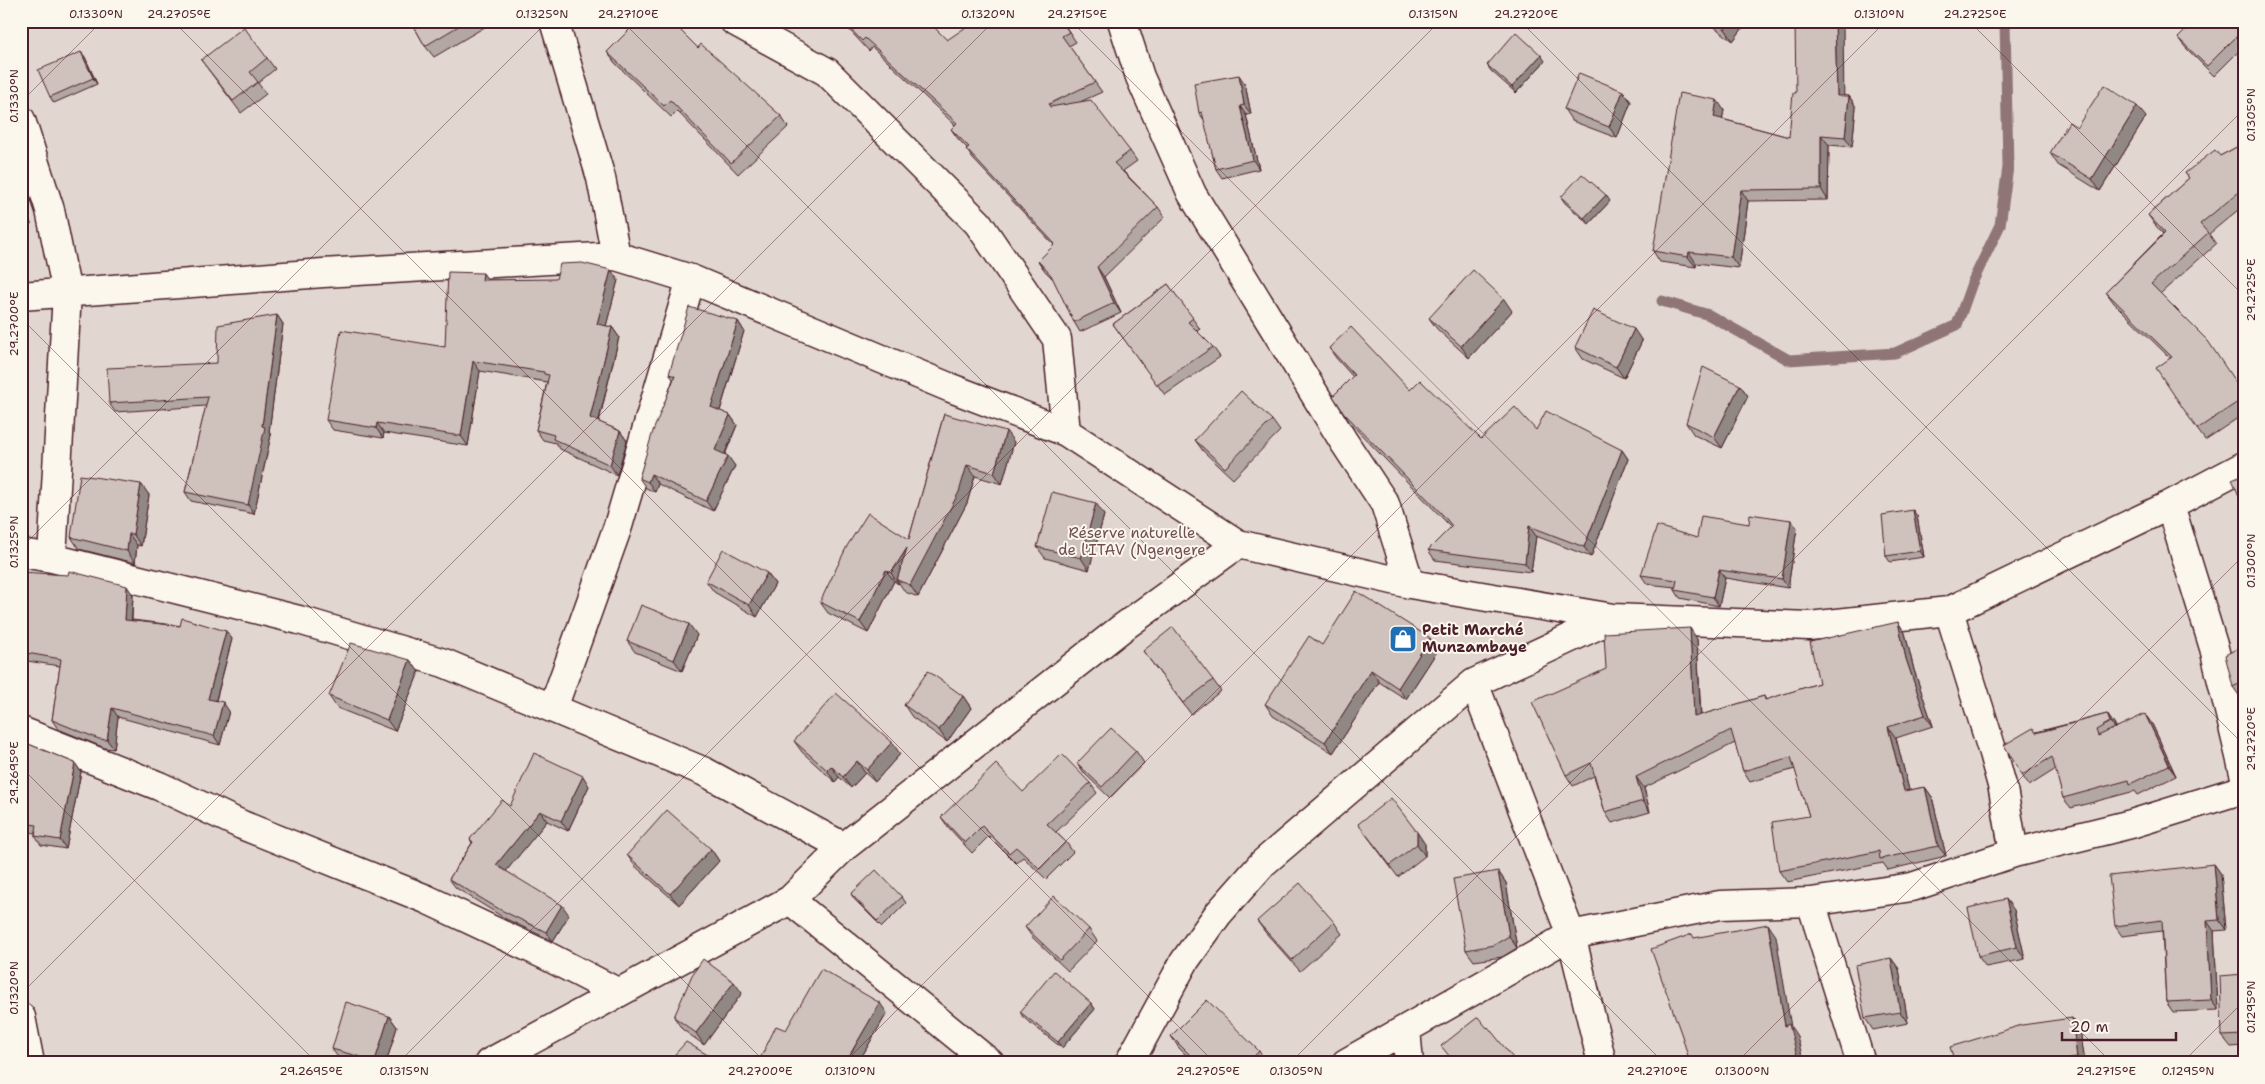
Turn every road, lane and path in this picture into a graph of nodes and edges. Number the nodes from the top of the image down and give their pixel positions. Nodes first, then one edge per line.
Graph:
1 (554, 21) edge
2 (734, 21) edge
3 (1122, 21) edge
4 (21, 120) edge
5 (616, 256) junction
6 (691, 279) junction
7 (67, 293) junction
8 (21, 296) edge
9 (1066, 432) junction
10 (2244, 466) edge
11 (2170, 505) junction
12 (1238, 544) junction
13 (21, 552) edge
14 (52, 558) junction
15 (1410, 584) junction
16 (1949, 611) junction
17 (1613, 618) junction
18 (1474, 683) junction
19 (553, 708) junction
20 (21, 731) edge
21 (2244, 773) edge
22 (2244, 790) edge
23 (844, 847) junction
24 (2014, 853) junction
25 (790, 900) junction
26 (1811, 902) junction
27 (1571, 935) junction
28 (617, 992) junction
29 (21, 1017) edge
30 (1406, 1029) junction
31 (30, 1063) edge
32 (489, 1063) edge
33 (990, 1063) edge
34 (1129, 1063) edge
35 (1346, 1063) edge
36 (1409, 1063) edge
37 (1602, 1063) edge
38 (1861, 1063) edge

1 - 5 street
2 - 9 street
3 - 15 street
4 - 7 street
5 - 6 street
5 - 7 street
6 - 9 street
6 - 19 street
7 - 8 street
7 - 14 street
9 - 12 street
10 - 11 street
11 - 16 street
11 - 21 street
12 - 15 street
12 - 23 street
13 - 14 street
14 - 19 street
15 - 17 street
16 - 17 street
16 - 24 street
17 - 18 street
18 - 27 street
18 - 34 street
19 - 23 street
20 - 28 street
22 - 24 street
23 - 25 street
24 - 26 street
25 - 28 street
25 - 33 street
26 - 27 street
26 - 38 street
27 - 30 street
27 - 37 street
28 - 32 street
29 - 31 street
30 - 35 street
30 - 36 street

